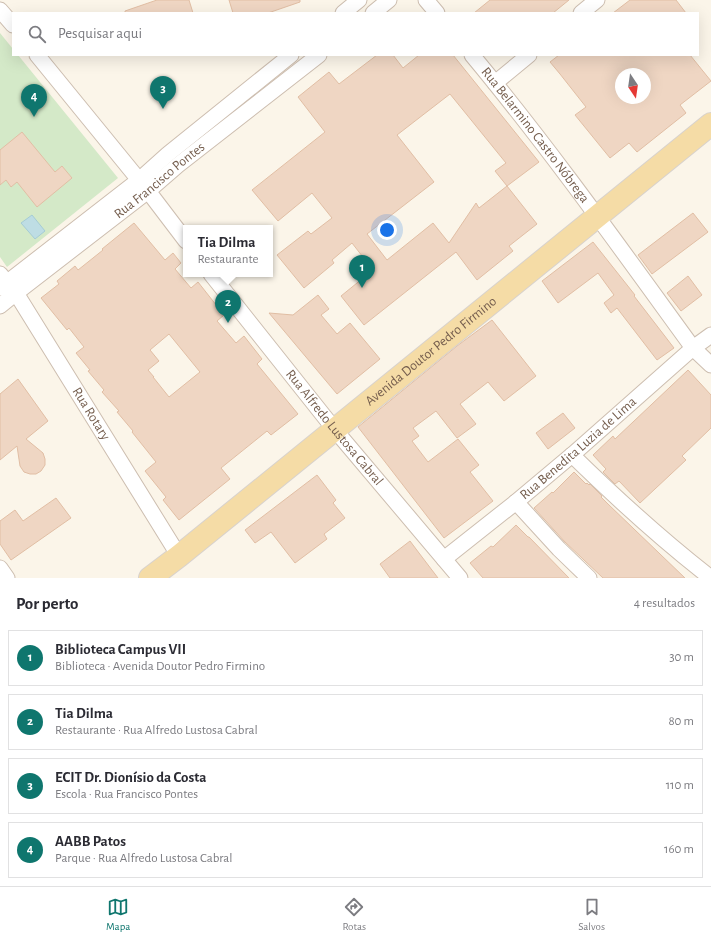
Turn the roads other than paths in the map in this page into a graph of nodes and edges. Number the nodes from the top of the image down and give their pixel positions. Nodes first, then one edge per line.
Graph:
1 (359, 0) edge
2 (389, 0) edge
3 (426, 0) edge
4 (597, 0) edge
5 (0, 10) edge
6 (344, 12) edge
7 (374, 12) edge
8 (436, 12) edge
9 (582, 12) edge
10 (12, 25) edge
11 (38, 56) edge
12 (290, 56) edge
13 (318, 56) edge
14 (473, 56) edge
15 (528, 56) edge
16 (495, 83) junction
17 (711, 124) edge
18 (143, 185) junction
19 (598, 217) junction
20 (183, 237) edge
21 (213, 277) edge
22 (6, 284) edge
23 (0, 306) edge
24 (711, 335) edge
25 (693, 348) junction
26 (711, 366) edge
27 (335, 430) junction
28 (572, 455) junction
29 (516, 502) junction
30 (179, 556) junction
31 (444, 559) junction
32 (0, 568) edge
33 (7, 578) edge
34 (150, 578) edge
35 (460, 578) edge
36 (588, 578) edge
37 (711, 578) edge

1 - 6 street
2 - 7 street
3 - 8 street
4 - 9 street
5 - 10 street
11 - 18 street
12 - 18 street, Rua Francisco Pontes
13 - 18 street, Rua Francisco Pontes
14 - 16 street, Rua Belarmino Castro Nóbrega
15 - 16 street
16 - 19 street, Rua Belarmino Castro Nóbrega
17 - 19 main road, Avenida Doutor Pedro Firmino
18 - 20 street
18 - 22 street, Rua Francisco Pontes
19 - 25 street, Rua Belarmino Castro Nóbrega
19 - 27 main road, Avenida Doutor Pedro Firmino
21 - 27 street, Rua Alfredo Lustosa Cabral
22 - 23 street, Rua Francisco Pontes
22 - 30 street, Rua Rotary
24 - 25 street, Rua Benedita Luzia de Lima
25 - 26 street, Rua Belarmino Castro Nóbrega
25 - 28 street, Rua Benedita Luzia de Lima
27 - 30 main road, Avenida Doutor Pedro Firmino
27 - 31 street, Rua Alfredo Lustosa Cabral
28 - 29 street, Rua Benedita Luzia de Lima
28 - 37 street
29 - 31 street, Rua Benedita Luzia de Lima
29 - 36 street
30 - 34 main road, Avenida Doutor Pedro Firmino
31 - 35 street, Rua Alfredo Lustosa Cabral
32 - 33 street

